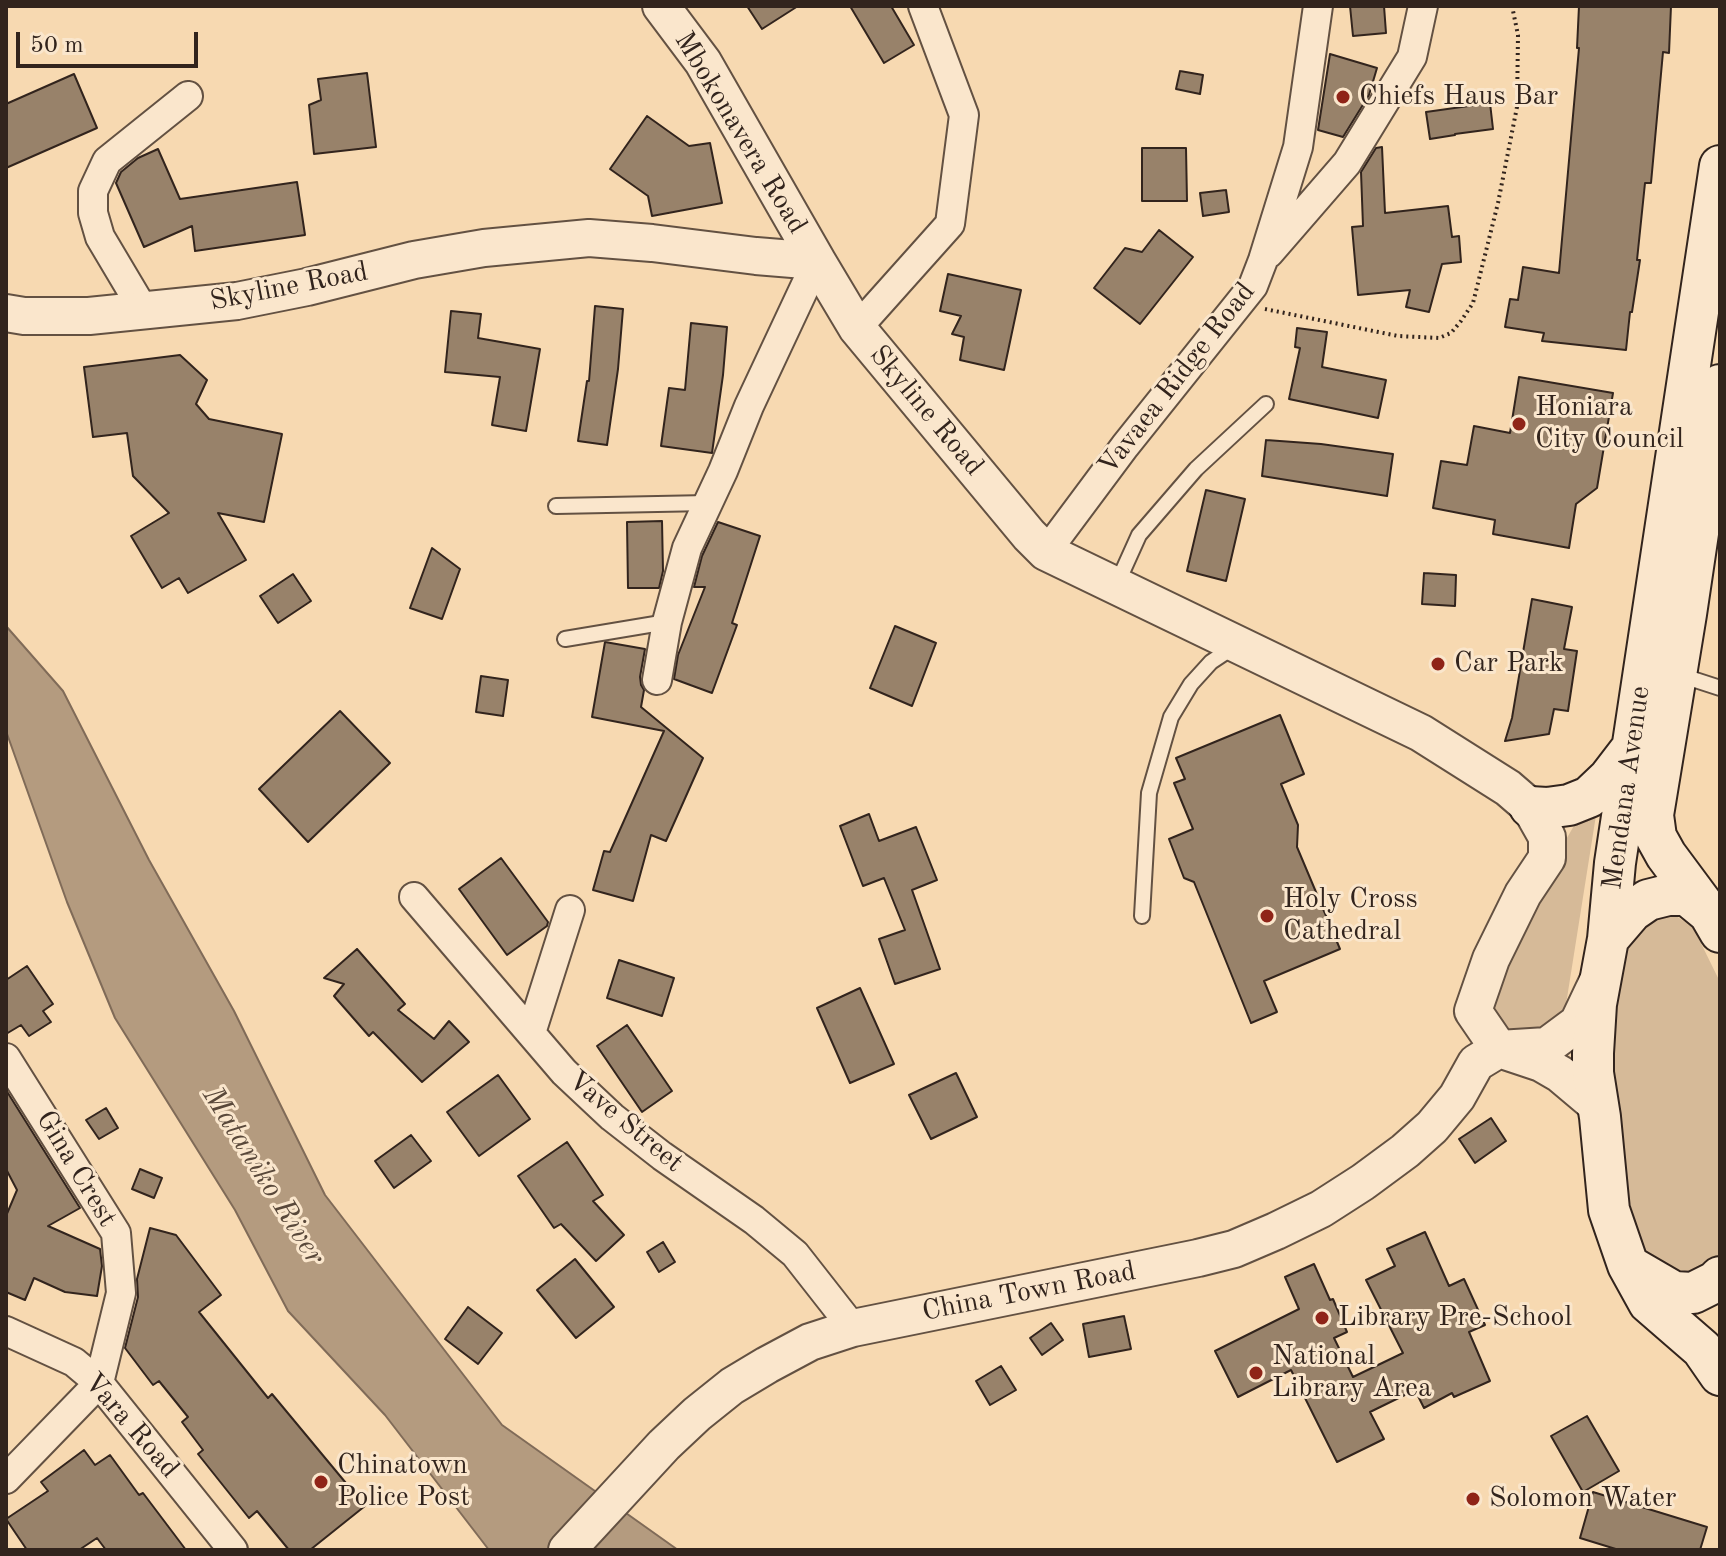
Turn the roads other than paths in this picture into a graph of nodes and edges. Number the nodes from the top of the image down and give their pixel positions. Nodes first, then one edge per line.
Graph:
1 (661, 6) edge
2 (923, 6) edge
3 (1318, 6) edge
4 (1423, 6) edge
5 (188, 96) dead end
6 (1720, 166) edge
7 (1263, 260) junction
8 (817, 261) junction
9 (144, 311) junction
10 (6, 313) edge
11 (857, 328) junction
12 (1720, 385) edge
13 (1266, 404) dead end
14 (708, 503) junction
15 (556, 506) dead end
16 (1046, 552) junction
17 (1116, 586) junction
18 (667, 622) junction
19 (565, 639) dead end
20 (1239, 644) junction
21 (1676, 673) junction
22 (657, 680) dead end
23 (1720, 688) edge
24 (1632, 748) junction
25 (1530, 807) junction
26 (414, 897) dead end
27 (570, 910) dead end
28 (1142, 916) dead end
29 (1714, 923) edge
30 (1608, 939) junction
31 (1600, 977) junction
32 (531, 1033) junction
33 (1499, 1049) junction
34 (6, 1058) edge
35 (1598, 1106) junction
36 (1628, 1265) junction
37 (1720, 1277) edge
38 (853, 1328) junction
39 (6, 1331) edge
40 (1720, 1375) edge
41 (99, 1383) junction
42 (6, 1479) edge
43 (233, 1550) edge
44 (567, 1550) edge

1 - 8 street, Mbokonavera Road
2 - 11 street
3 - 7 street, Vavaea Ridge Road
4 - 7 street
5 - 9 street
6 - 24 main road, Mendana Avenue
7 - 16 street, Vavaea Ridge Road
8 - 9 street, Skyline Road
8 - 11 street, Skyline Road
8 - 14 street
9 - 10 street, Skyline Road
11 - 16 street, Skyline Road
12 - 21 main road, Mendana Avenue
13 - 17 lane
14 - 15 lane
14 - 18 street
16 - 17 street, Skyline Road
17 - 20 street, Skyline Road
18 - 19 lane
18 - 22 street
20 - 25 street, Skyline Road
20 - 28 lane
21 - 23 lane
21 - 29 main road, Mendana Avenue
24 - 25 main road
24 - 30 main road, Mendana Avenue
25 - 33 street, Skyline Road
26 - 32 street, Vave Street
27 - 32 street
29 - 30 main road
30 - 31 main road, Mendana Avenue
31 - 33 street
31 - 35 main road, Mendana Avenue
32 - 38 street, Vave Street
33 - 35 street
33 - 38 street, China Town Road
34 - 41 street, Gina Crest
35 - 36 main road, Mendana Avenue
36 - 37 main road
36 - 40 main road, Mendana Avenue
38 - 44 street, China Town Road
39 - 41 street, Vara Road
41 - 42 street
41 - 43 street, Vara Road

